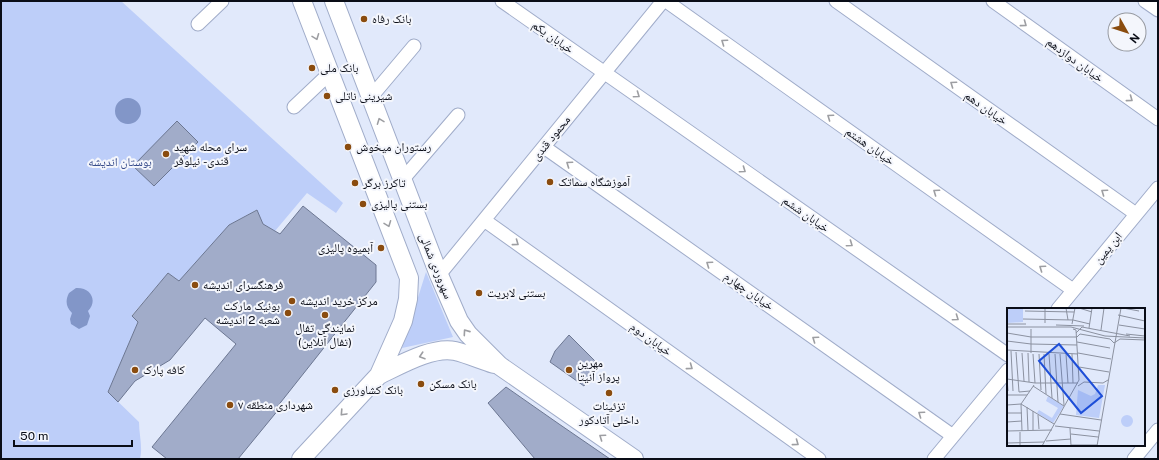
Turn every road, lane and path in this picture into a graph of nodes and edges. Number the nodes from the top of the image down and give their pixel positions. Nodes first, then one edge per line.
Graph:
1 (222, 1) edge
2 (302, 1) edge
3 (334, 1) edge
4 (502, 1) edge
5 (665, 1) edge
6 (836, 1) edge
7 (993, 1) edge
8 (1145, 1) edge
9 (1158, 10) edge
10 (198, 24) dead end
11 (414, 46) dead end
12 (330, 73) junction
13 (605, 73) junction
14 (371, 97) junction
15 (294, 107) dead end
16 (458, 115) dead end
17 (1158, 119) edge
18 (544, 147) junction
19 (402, 179) junction
20 (1158, 188) edge
21 (1136, 214) junction
22 (484, 220) junction
23 (439, 275) junction
24 (1074, 290) junction
25 (1059, 308) edge
26 (1007, 354) edge
27 (500, 366) junction
28 (1007, 371) edge
29 (379, 374) junction
30 (1158, 430) edge
31 (953, 436) junction
32 (1145, 446) edge
33 (1145, 446) edge
34 (301, 459) edge
35 (634, 459) edge
36 (819, 459) edge
37 (934, 459) edge
38 (1134, 459) edge

1 - 10 street
2 -> 12 main road
3 - 14 main road, سهروردی شمالی
4 - 13 street, خیابان یکم
5 - 13 street, محمود قندی
24 -> 5 street, خیابان هشتم
21 -> 6 street, خیابان دهم
7 -> 17 street, خیابان دوازدهم
8 - 9 street
11 - 14 street
12 - 15 street
12 -> 29 main road
13 - 18 street, محمود قندی
13 -> 26 street, خیابان ششم
19 -> 14 main road, سهروردی شمالی
16 - 19 street
18 - 22 street, محمود قندی
31 -> 18 street, خیابان چهارم
19 - 23 main road, سهروردی شمالی
20 - 21 street, ابن یمین
21 - 24 street, ابن یمین
22 - 23 street, محمود قندی
22 -> 36 street, خیابان دوم
27 -> 23 main road, سهروردی شمالی
24 - 25 street, ابن یمین
27 -> 29 main road
35 -> 27 main road, سهروردی شمالی
28 - 31 street
29 -> 34 main road
30 - 32 street
31 - 37 street
33 - 38 street

